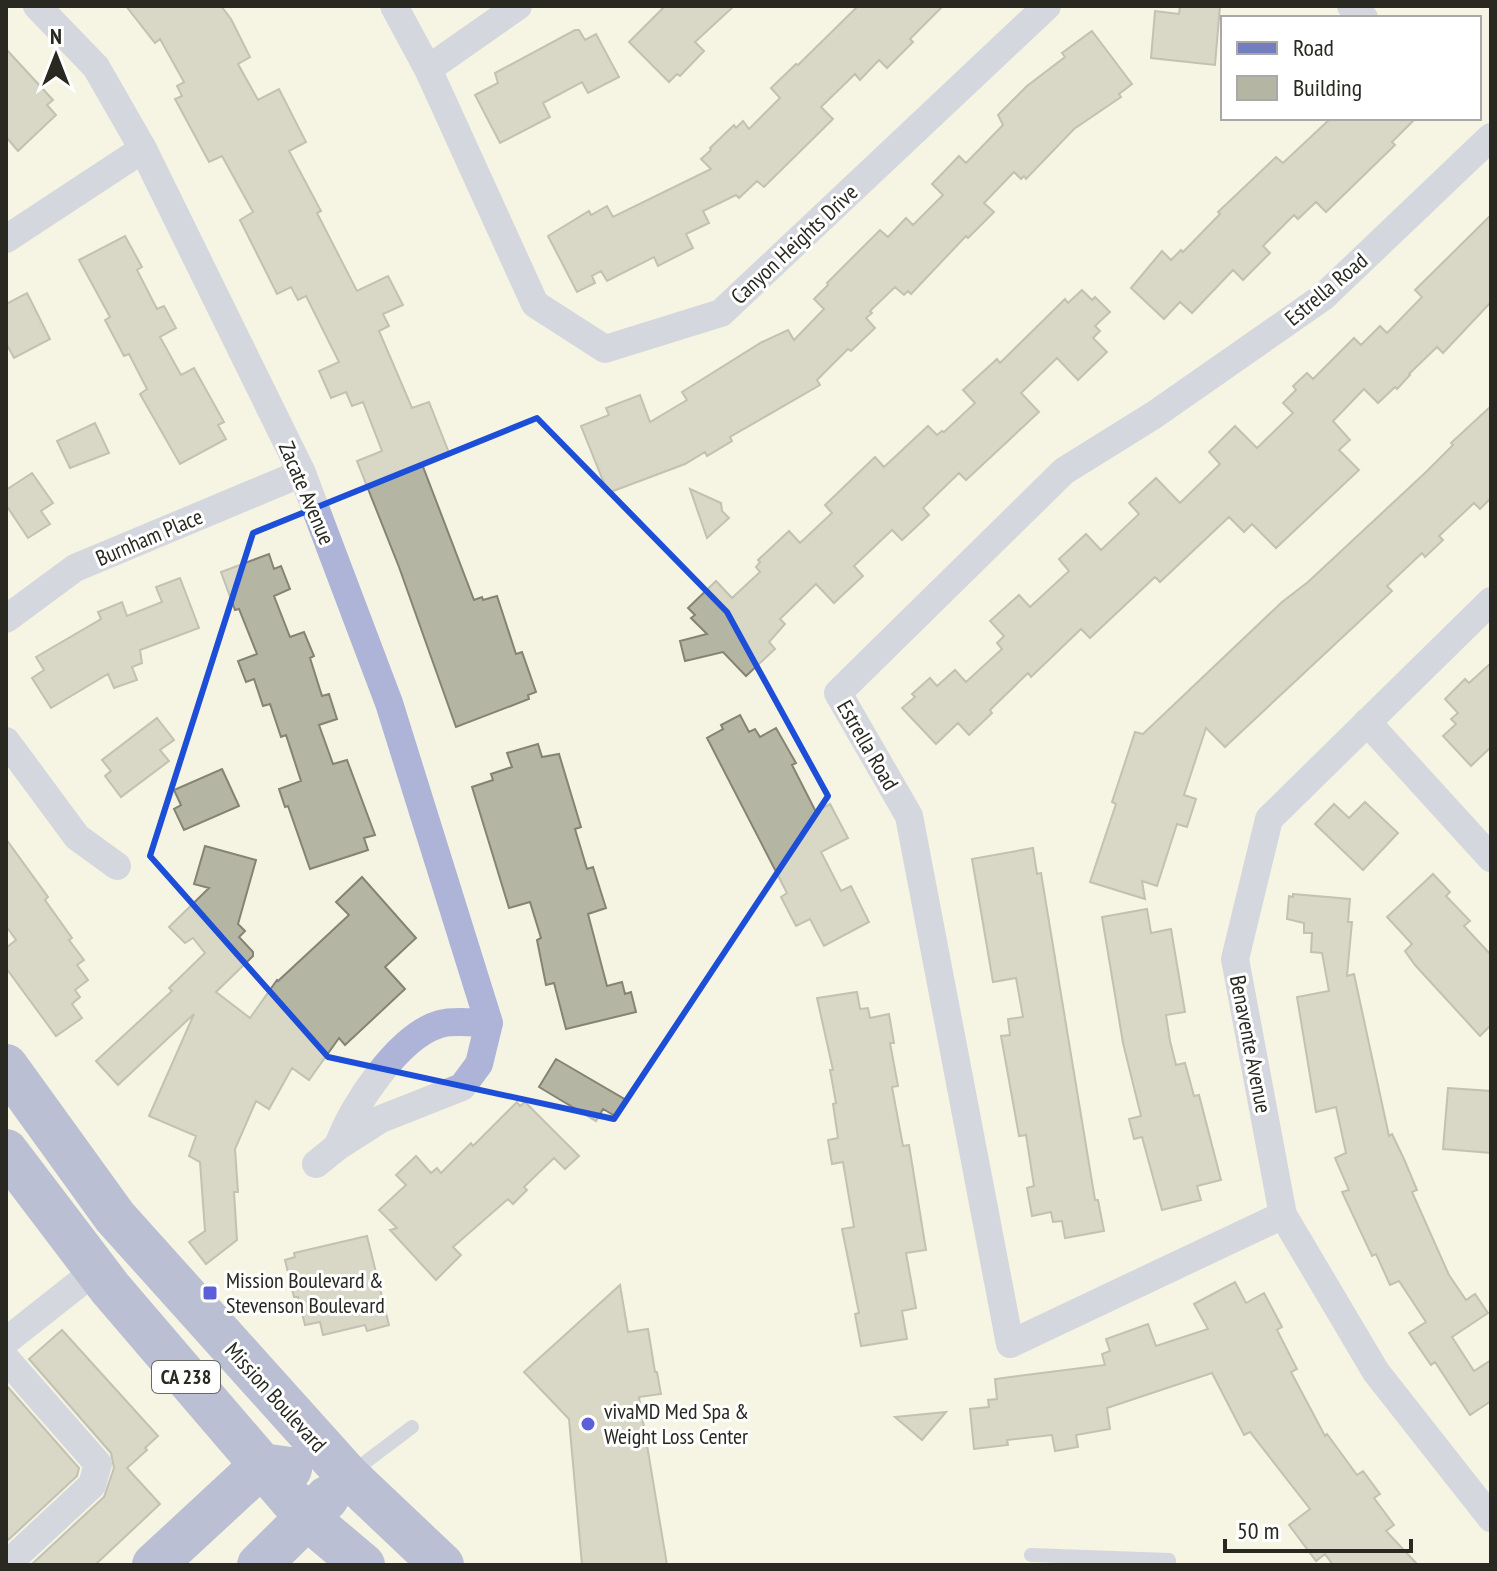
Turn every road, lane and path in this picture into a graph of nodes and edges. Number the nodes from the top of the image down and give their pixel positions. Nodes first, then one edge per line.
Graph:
1 (37, 6) edge
2 (394, 6) edge
3 (518, 6) edge
4 (1047, 6) edge
5 (428, 69) junction
6 (1475, 120) edge
7 (1491, 136) edge
8 (143, 149) junction
9 (6, 239) edge
10 (302, 473) junction
11 (1491, 601) edge
12 (6, 619) edge
13 (1367, 722) junction
14 (6, 741) edge
15 (1491, 858) edge
16 (117, 866) dead end
17 (489, 1023) junction
18 (6, 1066) edge
19 (6, 1151) edge
20 (1283, 1215) junction
21 (96, 1270) junction
22 (6, 1341) edge
23 (6, 1359) edge
24 (412, 1427) dead end
25 (262, 1465) junction
26 (348, 1476) junction
27 (307, 1518) junction
28 (1491, 1518) edge
29 (200, 1522) junction
30 (1031, 1555) dead end
31 (6, 1565) edge
32 (154, 1565) edge
33 (178, 1565) edge
34 (259, 1565) edge
35 (363, 1565) edge
36 (442, 1565) edge
37 (1169, 1565) edge

1 - 8 street, Zacate Avenue
2 - 5 street, Canyon Heights Drive
3 - 5 street
4 - 5 street, Canyon Heights Drive
6 - 7 street
7 - 20 street, Estrella Road
8 - 9 street
8 - 10 street, Zacate Avenue
10 - 12 street, Burnham Place
10 - 17 street, Zacate Avenue
11 - 13 street, Benavente Avenue
13 - 15 street
13 - 20 street, Benavente Avenue
14 - 16 street
17 - 17 street
18 - 26 main road, Mission Boulevard / CA 238
19 - 21 main road, CA 238
20 - 28 street, Benavente Avenue
21 - 22 street
21 - 25 main road, CA 238
23 - 31 street
24 - 26 lane
25 - 26 main road
25 - 27 main road, CA 238
25 - 29 main road
26 - 27 main road
26 - 36 main road, Mission Boulevard / CA 238
27 - 34 main road
27 - 35 main road, CA 238
29 - 32 main road
29 - 33 main road
30 - 37 lane

